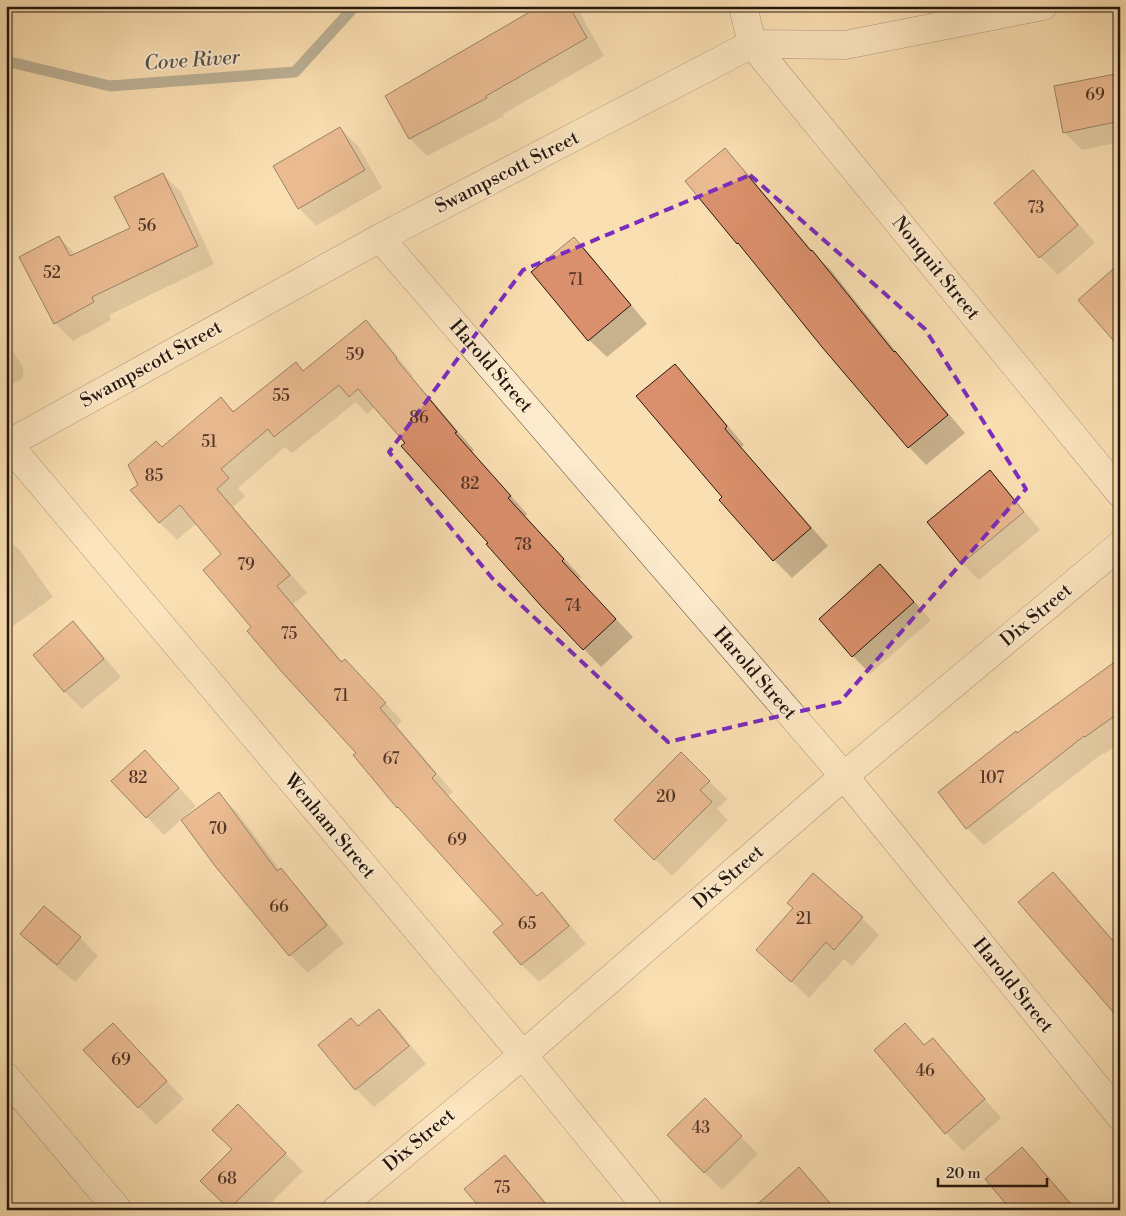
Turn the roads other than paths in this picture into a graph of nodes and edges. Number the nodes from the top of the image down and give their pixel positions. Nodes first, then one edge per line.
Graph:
1 (743, 6) edge
2 (1043, 6) edge
3 (752, 44) junction
4 (380, 238) junction
5 (7, 444) edge
6 (1120, 493) edge
7 (1120, 545) edge
8 (844, 776) junction
9 (523, 1054) junction
10 (6, 1076) edge
11 (1120, 1116) edge
12 (118, 1210) edge
13 (336, 1210) edge
14 (648, 1210) edge

1 - 3 street
2 - 3 street, Swampscott Street
3 - 4 street, Swampscott Street
3 - 6 street, Nonquit Street
4 - 5 street, Swampscott Street
4 - 8 street, Harold Street
5 - 9 street, Wenham Street
7 - 8 street, Dix Street
8 - 9 street, Dix Street
8 - 11 street, Harold Street
9 - 13 street, Dix Street
9 - 14 street, Wenham Street
10 - 12 street

